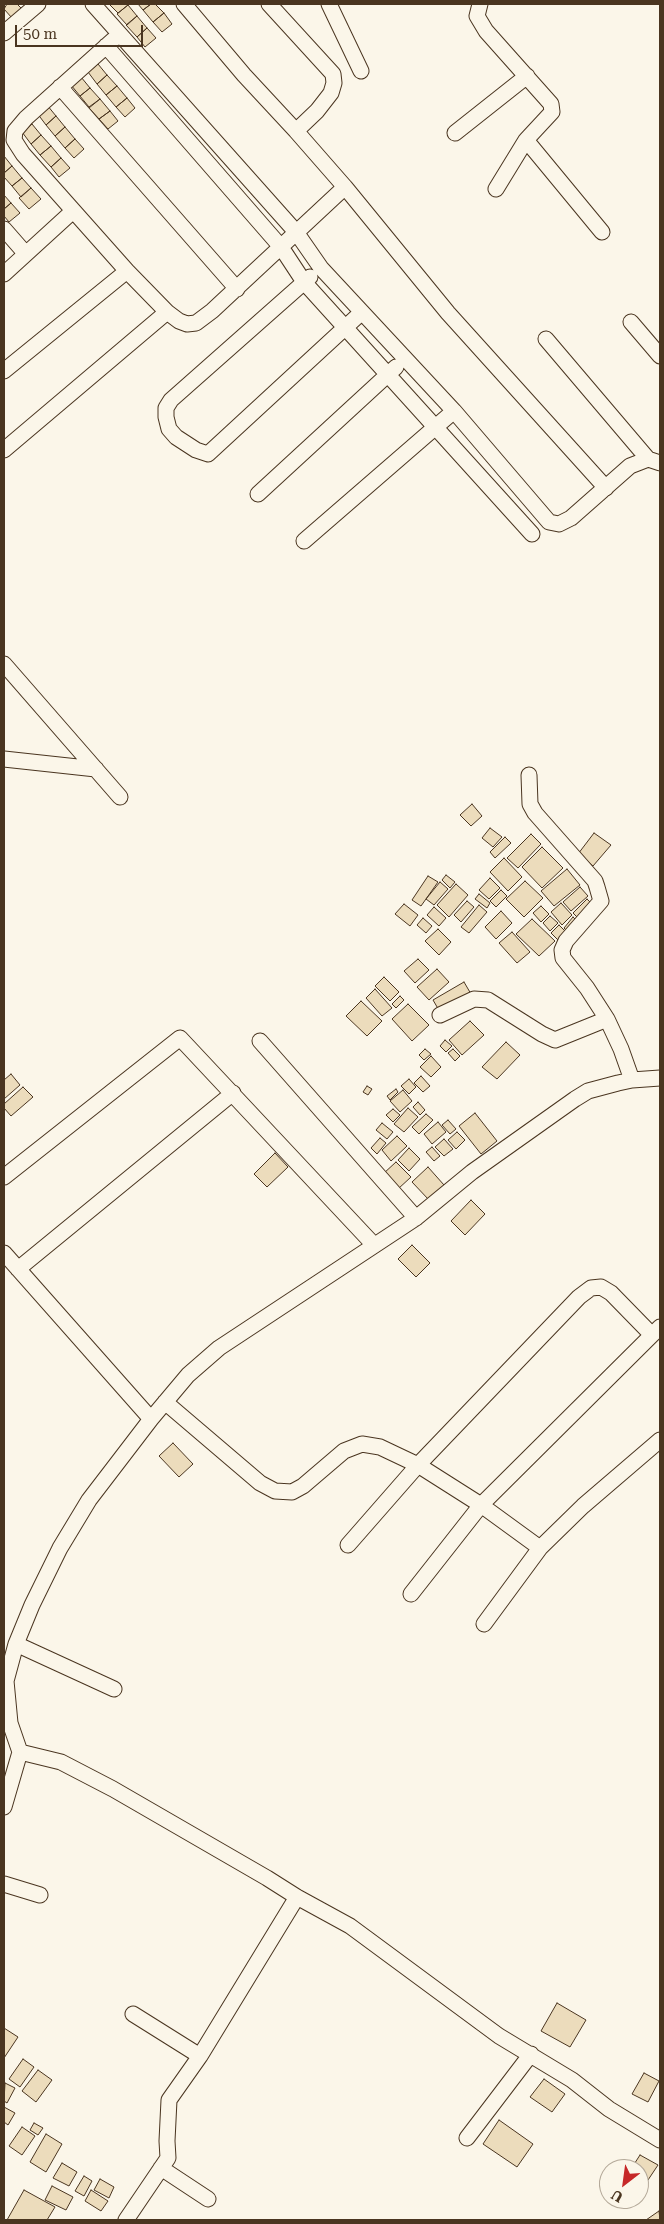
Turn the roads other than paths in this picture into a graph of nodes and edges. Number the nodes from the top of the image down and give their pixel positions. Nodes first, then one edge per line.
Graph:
1 (38, 4) edge
2 (93, 4) edge
3 (184, 4) edge
4 (269, 4) edge
5 (329, 4) edge
6 (480, 4) edge
7 (4, 32) edge
8 (120, 33) junction
9 (106, 46) junction
10 (361, 71) dead end
11 (528, 76) junction
12 (60, 88) junction
13 (9, 126) edge
14 (296, 131) junction
15 (455, 133) dead end
16 (526, 140) junction
17 (345, 187) junction
18 (496, 189) dead end
19 (73, 211) junction
20 (4, 229) edge
21 (296, 232) junction
22 (602, 232) dead end
23 (281, 247) junction
24 (26, 253) junction
25 (321, 268) junction
26 (127, 271) junction
27 (4, 274) edge
28 (304, 282) junction
29 (237, 289) junction
30 (167, 312) junction
31 (362, 312) junction
32 (631, 322) dead end
33 (346, 328) junction
34 (546, 339) dead end
35 (660, 356) edge
36 (405, 359) junction
37 (4, 371) edge
38 (389, 374) junction
39 (454, 411) junction
40 (436, 427) junction
41 (4, 450) edge
42 (654, 461) edge
43 (606, 488) junction
44 (258, 494) dead end
45 (532, 534) dead end
46 (304, 541) dead end
47 (4, 664) edge
48 (4, 758) edge
49 (96, 770) junction
50 (528, 775) dead end
51 (120, 797) dead end
52 (440, 1016) dead end
53 (607, 1019) junction
54 (260, 1041) dead end
55 (660, 1078) edge
56 (632, 1080) junction
57 (233, 1093) junction
58 (4, 1177) edge
59 (416, 1218) junction
60 (374, 1245) junction
61 (4, 1254) edge
62 (18, 1269) junction
63 (656, 1331) edge
64 (165, 1402) junction
65 (151, 1419) junction
66 (660, 1440) edge
67 (418, 1465) junction
68 (481, 1505) junction
69 (348, 1546) dead end
70 (540, 1548) junction
71 (411, 1594) dead end
72 (484, 1624) dead end
73 (16, 1644) junction
74 (114, 1690) dead end
75 (5, 1704) edge
76 (20, 1752) junction
77 (4, 1807) edge
78 (4, 1884) edge
79 (40, 1895) dead end
80 (297, 1898) junction
81 (133, 2014) dead end
82 (530, 2054) junction
83 (200, 2056) junction
84 (467, 2138) dead end
85 (660, 2140) edge
86 (162, 2168) junction
87 (208, 2200) dead end
88 (126, 2220) edge

1 - 7 street
2 - 8 street
3 - 14 street
4 - 14 street
5 - 10 street
6 - 11 street
8 - 9 street
8 - 21 street
9 - 12 street
9 - 23 street
11 - 15 street
11 - 16 street
12 - 13 street
12 - 29 street
13 - 19 street
14 - 17 street
16 - 18 street
16 - 22 street
17 - 21 street
17 - 43 street
19 - 24 street
19 - 26 street
20 - 24 street
21 - 23 street
21 - 25 street
23 - 28 street
23 - 29 street
24 - 27 street
25 - 28 street
25 - 31 street
26 - 30 street
26 - 37 street
28 - 33 street
28 - 33 street
29 - 30 street
30 - 41 street
31 - 33 street
31 - 36 street
32 - 35 street
33 - 38 street
34 - 42 street
36 - 38 street
36 - 39 street
38 - 40 street
38 - 44 street
39 - 40 street
39 - 43 street
40 - 45 street
40 - 46 street
42 - 43 street
47 - 49 street
48 - 49 street
49 - 51 street
50 - 53 street
52 - 53 street
53 - 56 street
54 - 59 street
55 - 56 street
56 - 59 street
57 - 58 street
57 - 60 street
57 - 62 street
59 - 60 street
60 - 64 street
61 - 62 street
62 - 65 street
63 - 67 street
63 - 68 street
64 - 65 street
64 - 67 street
65 - 73 street
66 - 70 street
67 - 68 street
67 - 69 street
68 - 70 street
68 - 71 street
70 - 72 street
73 - 74 street
73 - 75 street
75 - 76 street
76 - 77 street
76 - 80 street
78 - 79 street
80 - 82 street
80 - 83 street
81 - 83 street
82 - 84 street
82 - 85 street
83 - 86 street
86 - 87 street
86 - 88 street

